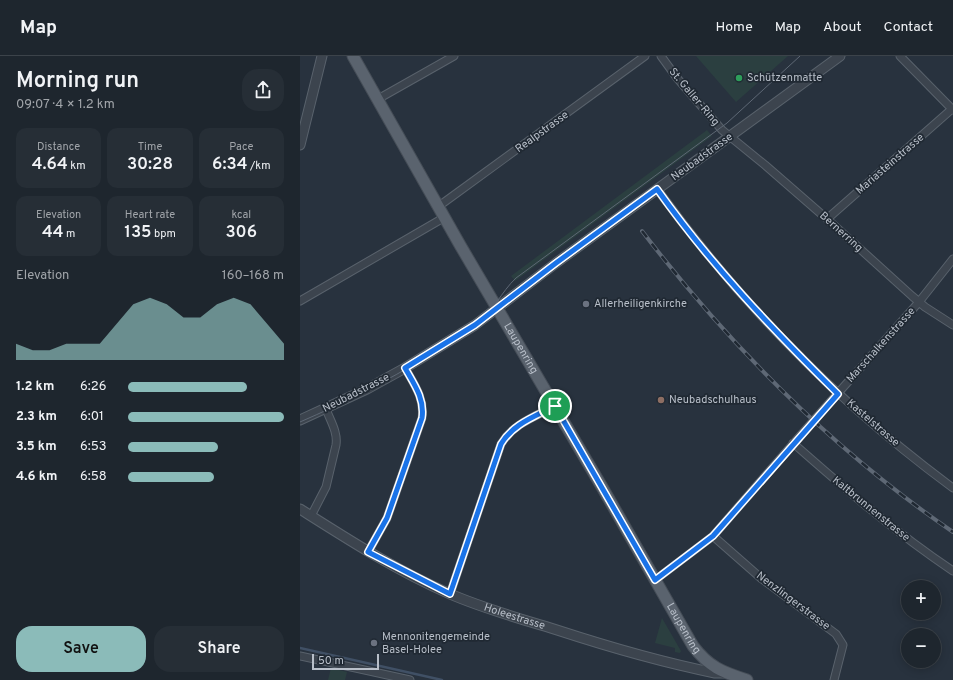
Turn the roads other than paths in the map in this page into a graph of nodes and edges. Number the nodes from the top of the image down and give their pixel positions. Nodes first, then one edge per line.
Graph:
1 (322, 56) edge
2 (353, 56) edge
3 (454, 56) edge
4 (645, 56) edge
5 (661, 56) edge
6 (840, 56) edge
7 (900, 56) edge
8 (378, 99) junction
9 (953, 110) edge
10 (729, 137) junction
11 (300, 145) edge
12 (657, 189) junction
13 (439, 206) junction
14 (445, 217) junction
15 (827, 219) junction
16 (953, 259) edge
17 (300, 301) edge
18 (919, 302) junction
19 (497, 308) junction
20 (953, 325) edge
21 (405, 368) junction
22 (838, 394) junction
23 (555, 406) junction
24 (326, 409) junction
25 (300, 420) edge
26 (793, 444) junction
27 (953, 488) edge
28 (300, 509) edge
29 (310, 516) junction
30 (713, 536) junction
31 (368, 552) junction
32 (953, 571) edge
33 (655, 580) junction
34 (450, 594) junction
35 (300, 656) edge
36 (724, 673) junction
37 (410, 680) edge
38 (747, 680) edge
39 (834, 680) edge

1 - 11 street
2 - 8 main road, Laupenring
3 - 8 street
4 - 13 street, Realpstrasse
5 - 10 street, St. Galler-Ring
6 - 10 street, Neubadstrasse
7 - 9 street
8 - 13 main road, Laupenring
9 - 15 street, Mariasteinstrasse
10 - 12 street, Neubadstrasse
10 - 15 street, Bernerring
12 - 19 street, Neubadstrasse
12 - 22 street, Kastelstrasse
13 - 14 main road, Laupenring
14 - 17 street
14 - 19 main road, Laupenring
15 - 18 street, Bernerring
16 - 18 street, Marschalkenstrasse
18 - 20 street, Bernerring
18 - 22 street, Marschalkenstrasse
19 - 21 street, Neubadstrasse
19 - 23 main road, Laupenring
21 - 24 street, Neubadstrasse
21 - 31 street
22 - 26 street, Marschalkenstrasse, bridge
22 - 27 street, Kastelstrasse
23 - 33 main road, Laupenring
23 - 34 street
24 - 25 street, Neubadstrasse
24 - 29 street
26 - 30 street, Marschalkenstrasse
26 - 32 street, Kaltbrunnenstrasse
28 - 29 street, Holeestrasse
29 - 31 street, Holeestrasse
30 - 33 street, Marschalkenstrasse
30 - 39 street, Nenzlingerstrasse
31 - 34 street, Holeestrasse
33 - 36 main road, Laupenring
34 - 36 street, Holeestrasse
35 - 37 street
36 - 38 main road, Holeestrasse

